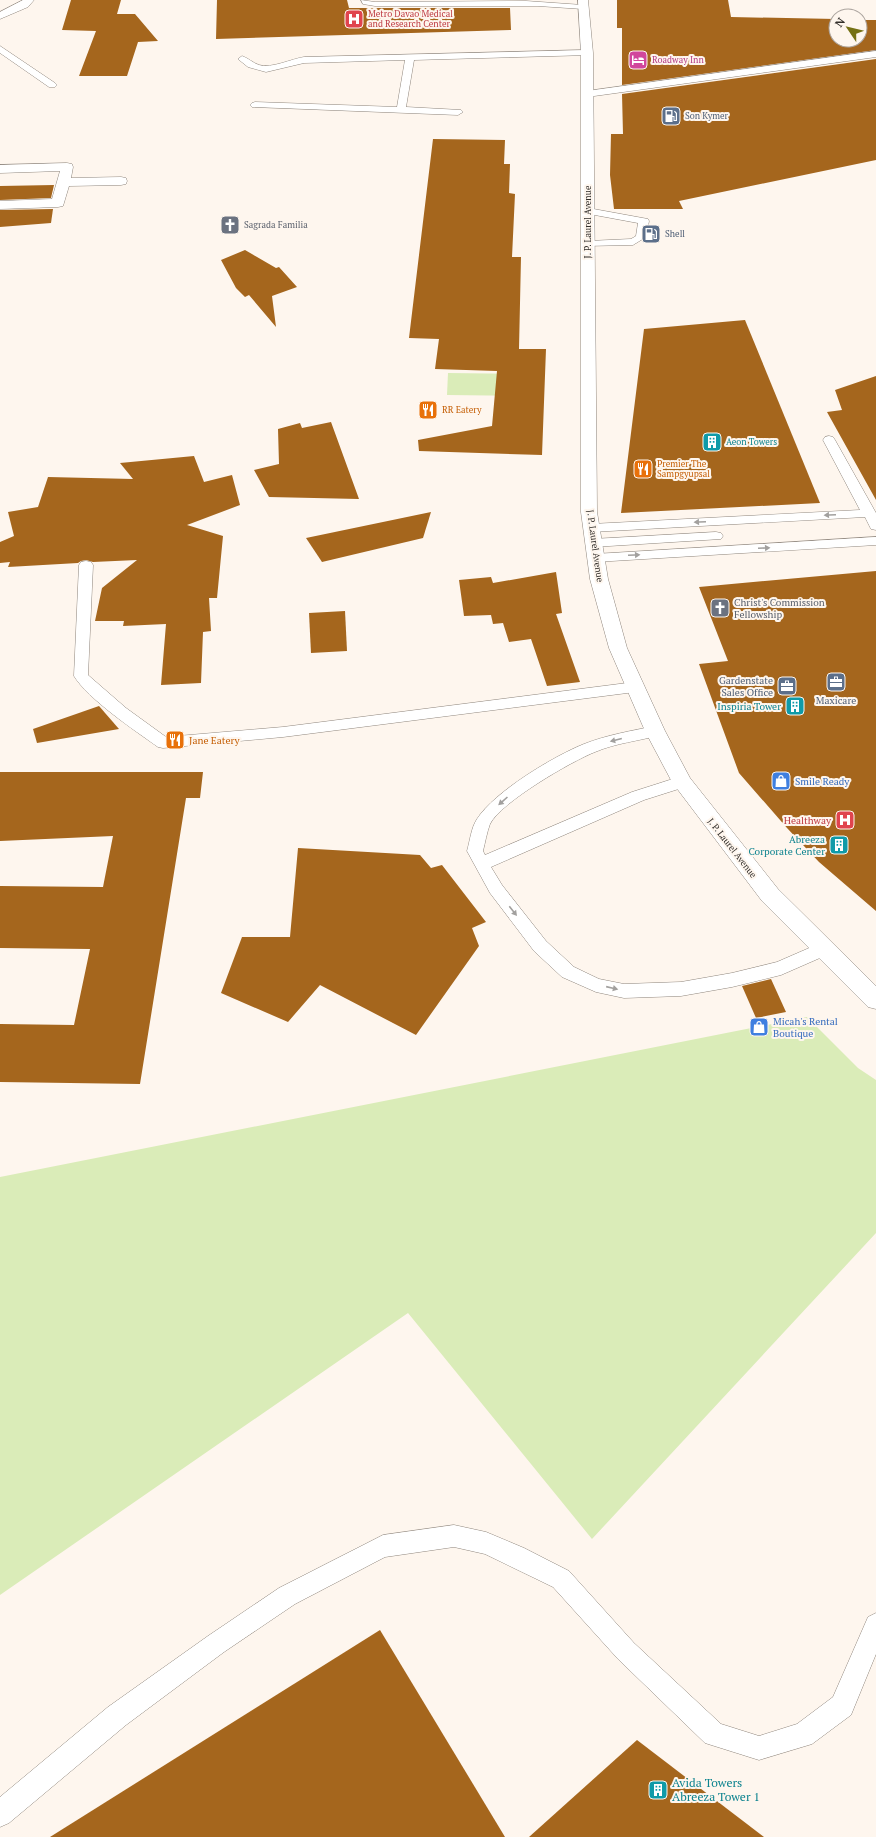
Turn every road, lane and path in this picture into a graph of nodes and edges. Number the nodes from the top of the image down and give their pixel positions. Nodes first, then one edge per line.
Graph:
1 (29, 0) edge
2 (365, 0) edge
3 (496, 0) edge
4 (583, 3) edge
5 (537, 4) junction
6 (0, 16) edge
7 (0, 49) edge
8 (588, 53) junction
9 (876, 54) edge
10 (242, 58) dead end
11 (410, 59) junction
12 (52, 85) dead end
13 (587, 94) junction
14 (255, 105) dead end
15 (401, 110) junction
16 (458, 112) dead end
17 (0, 169) edge
18 (121, 181) dead end
19 (63, 182) junction
20 (0, 205) edge
21 (588, 211) junction
22 (588, 244) junction
23 (829, 440) dead end
24 (869, 513) junction
25 (876, 526) edge
26 (716, 536) dead end
27 (876, 541) edge
28 (593, 543) junction
29 (86, 565) dead end
30 (635, 687) junction
31 (654, 731) junction
32 (682, 782) junction
33 (481, 864) junction
34 (823, 949) junction
35 (876, 1000) edge
36 (876, 1625) edge
37 (0, 1814) edge

1 - 6 main road
2 - 5 lane
3 - 5 lane
4 - 5 lane
4 - 8 main road, J. P. Laurel Avenue
7 - 12 lane
8 - 11 lane
8 - 13 main road, J. P. Laurel Avenue
9 - 13 lane
10 - 11 lane
11 - 15 lane
13 - 21 main road, J. P. Laurel Avenue
14 - 15 lane
15 - 16 lane
17 - 19 main road
18 - 19 main road
19 - 20 main road
21 - 22 main road, J. P. Laurel Avenue
21 - 22 lane
22 - 28 main road, J. P. Laurel Avenue
23 - 24 lane
24 - 25 lane
24 -> 28 lane
26 - 28 lane
28 -> 27 lane
28 - 30 main road, J. P. Laurel Avenue
29 - 30 lane
30 - 31 main road, J. P. Laurel Avenue
31 - 32 main road, J. P. Laurel Avenue
31 -> 33 lane
32 - 33 lane
32 - 34 main road, J. P. Laurel Avenue
33 -> 34 lane
34 - 35 main road, J. P. Laurel Avenue
36 - 37 lane

